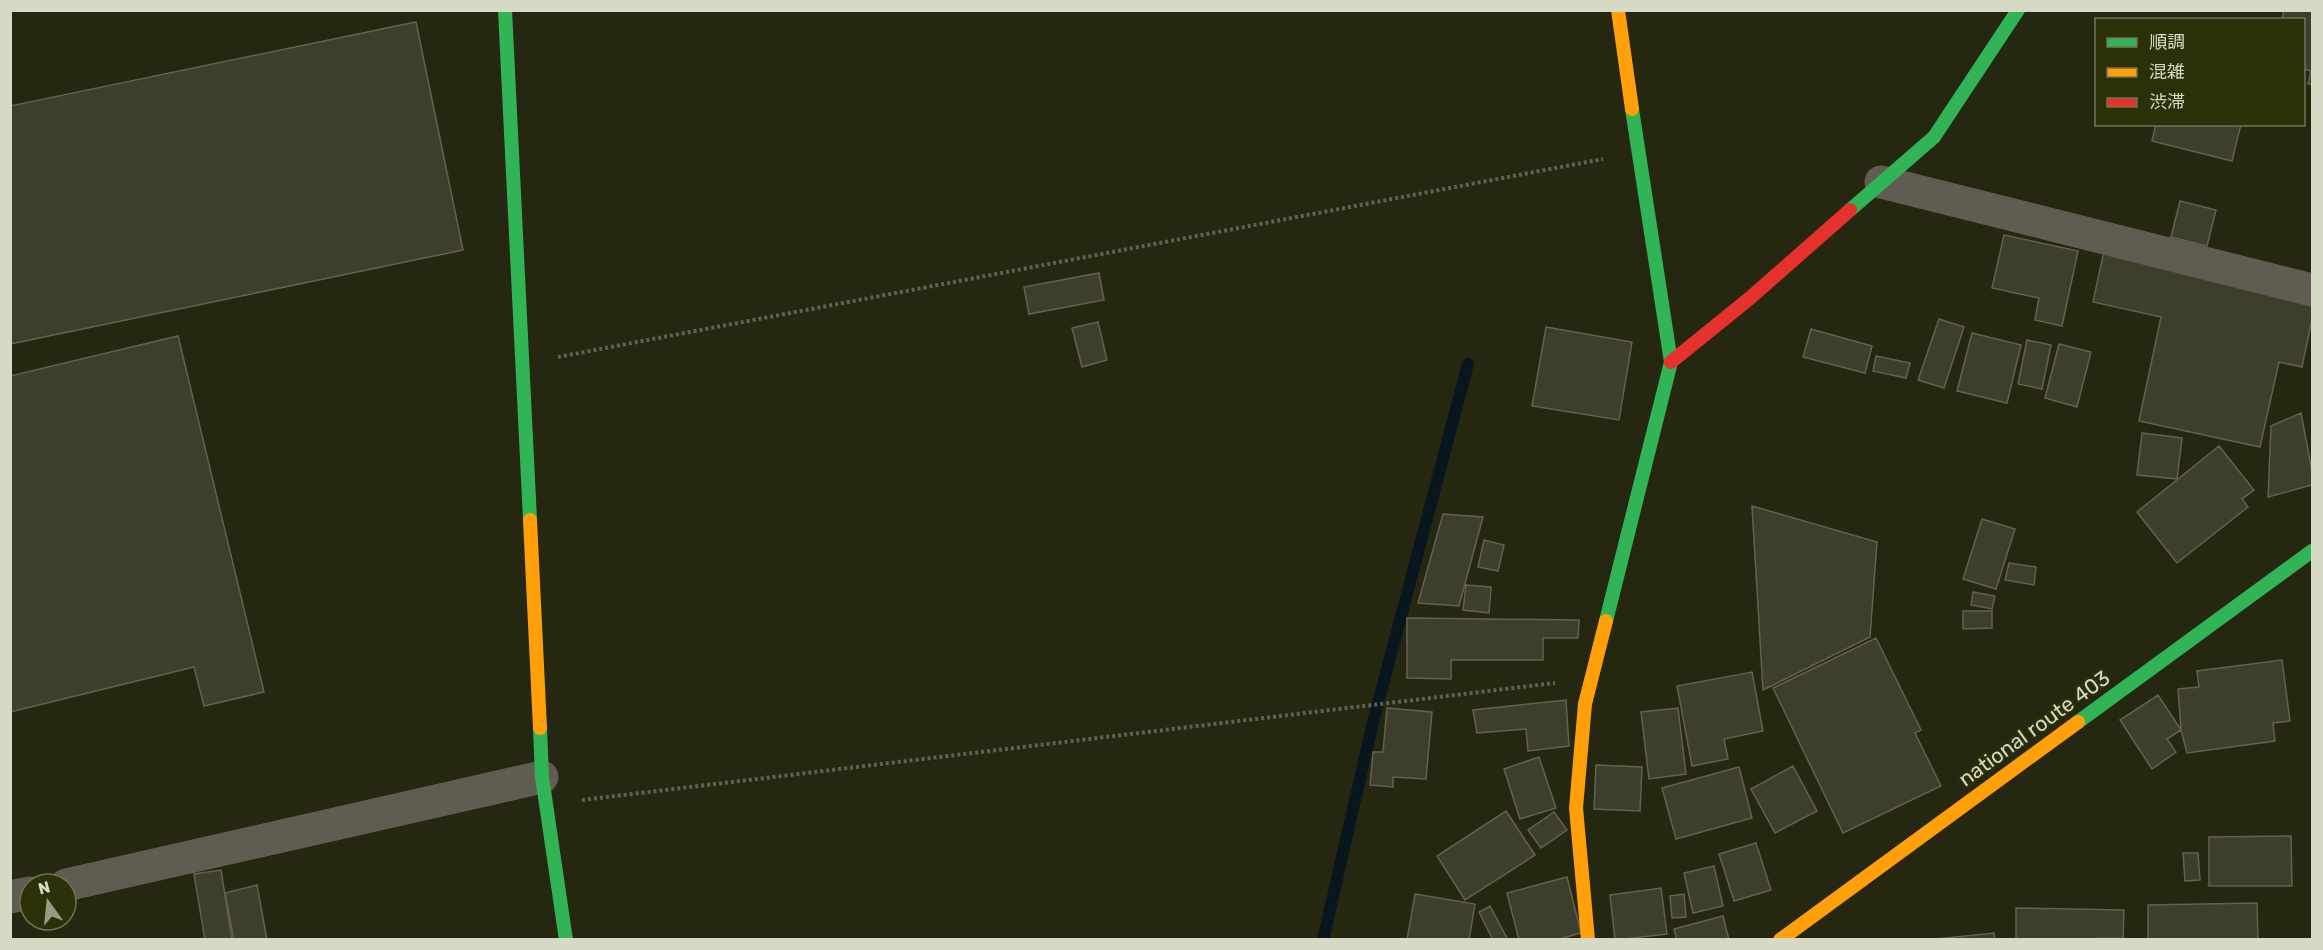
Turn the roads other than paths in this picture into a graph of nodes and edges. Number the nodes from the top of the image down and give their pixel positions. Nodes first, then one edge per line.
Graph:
1 (505, 10) edge
2 (1618, 10) edge
3 (2018, 10) edge
4 (1881, 182) junction
5 (2313, 290) edge
6 (1671, 362) junction
7 (2313, 551) edge
8 (542, 777) junction
9 (78, 882) edge
10 (566, 939) edge
11 (1588, 939) edge
12 (1782, 939) edge

1 - 8 main road
2 - 6 main road
3 - 4 main road
4 - 5 street
4 - 6 main road
6 - 11 main road
7 - 12 main road, national route 403
8 - 9 street
8 - 10 main road

